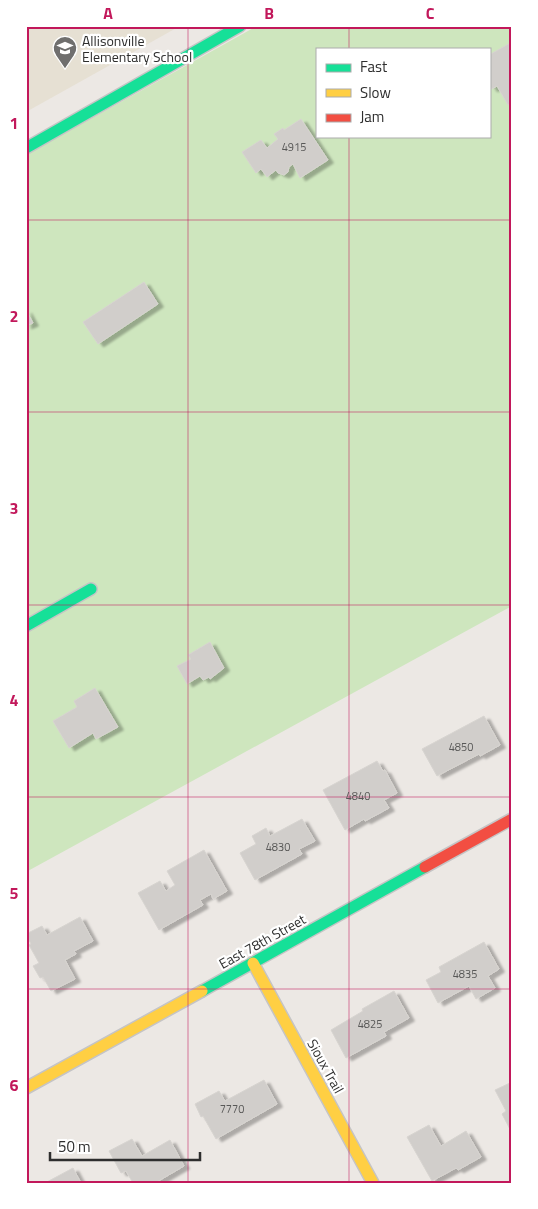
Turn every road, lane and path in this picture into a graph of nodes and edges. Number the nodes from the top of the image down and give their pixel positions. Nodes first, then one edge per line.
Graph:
1 (240, 26) edge
2 (26, 148) edge
3 (91, 589) dead end
4 (26, 626) edge
5 (512, 819) edge
6 (253, 963) junction
7 (26, 1088) edge
8 (373, 1183) edge

1 - 2 street
3 - 4 street
5 - 6 street, East 78th Street
6 - 7 street, East 78th Street
6 - 8 street, Sioux Trail

